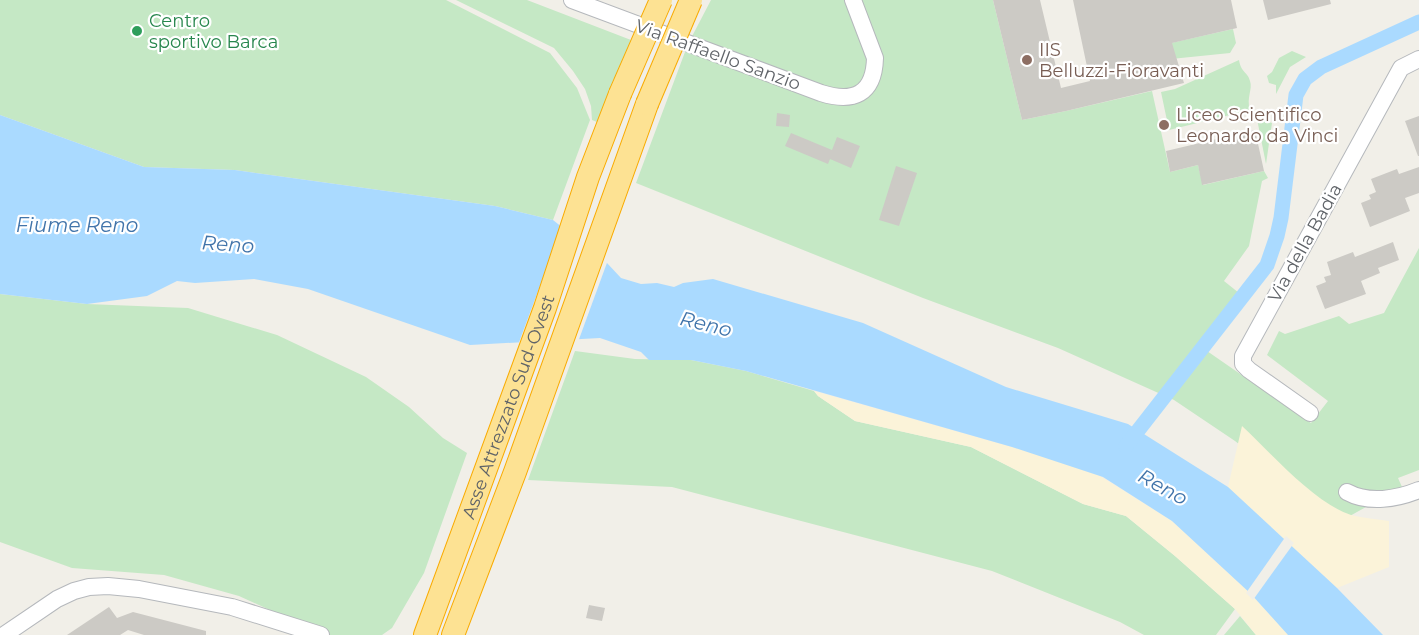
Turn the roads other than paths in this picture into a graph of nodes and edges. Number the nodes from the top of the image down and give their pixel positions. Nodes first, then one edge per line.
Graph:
1 (572, 0) edge
2 (661, 0) edge
3 (692, 0) edge
4 (853, 0) edge
5 (1419, 58) edge
6 (1310, 413) dead end
7 (1419, 490) edge
8 (1347, 492) dead end
9 (4, 635) edge
10 (321, 635) edge
11 (425, 635) edge
12 (453, 635) edge

1 - 4 street, Via Raffaello Sanzio
2 - 11 highway, Asse Attrezzato Sud-Ovest, bridge
3 - 12 highway, Asse Attrezzato Sud-Ovest, bridge
5 - 6 street, Via della Badia
7 - 8 street
9 - 10 street

